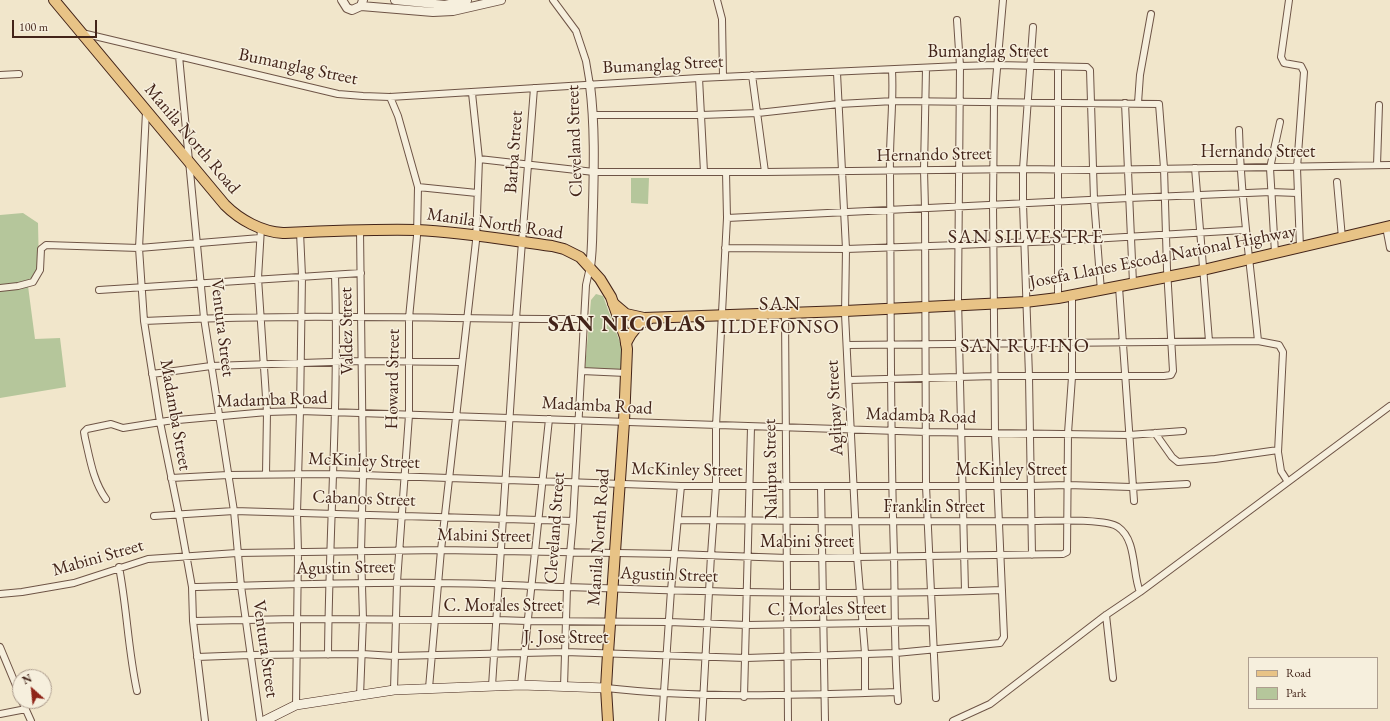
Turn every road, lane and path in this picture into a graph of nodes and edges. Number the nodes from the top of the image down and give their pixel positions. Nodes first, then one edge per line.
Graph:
1 (54, 0) edge
2 (342, 0) edge
3 (395, 0) edge
4 (467, 0) edge
5 (501, 0) edge
6 (553, 0) edge
7 (718, 0) edge
8 (1003, 0) edge
9 (1289, 0) edge
10 (362, 3) edge
11 (1151, 14) dead end
12 (957, 20) dead end
13 (1033, 27) dead end
14 (81, 33) junction
15 (179, 56) junction
16 (997, 65) junction
17 (960, 66) junction
18 (1031, 66) junction
19 (1058, 67) junction
20 (926, 68) junction
21 (892, 70) junction
22 (837, 73) junction
23 (18, 74) dead end
24 (0, 75) edge
25 (752, 75) junction
26 (723, 76) junction
27 (699, 78) junction
28 (590, 85) junction
29 (534, 88) junction
30 (472, 92) junction
31 (390, 97) junction
32 (894, 101) junction
33 (926, 102) junction
34 (959, 102) junction
35 (1090, 102) junction
36 (994, 103) junction
37 (1058, 103) junction
38 (1125, 103) junction
39 (1138, 103) junction
40 (839, 104) junction
41 (1027, 104) junction
42 (1379, 105) dead end
43 (146, 112) junction
44 (758, 113) junction
45 (594, 115) junction
46 (701, 116) junction
47 (1280, 122) dead end
48 (1239, 130) dead end
49 (479, 159) junction
50 (190, 163) junction
51 (529, 165) junction
52 (1377, 165) junction
53 (1390, 165) edge
54 (1164, 168) junction
55 (1195, 168) junction
56 (1240, 168) junction
57 (1270, 168) junction
58 (1297, 168) junction
59 (1023, 169) junction
60 (1058, 169) junction
61 (1128, 169) junction
62 (890, 170) junction
63 (924, 170) junction
64 (958, 170) junction
65 (993, 170) junction
66 (1093, 170) junction
67 (594, 172) junction
68 (704, 172) junction
69 (726, 172) junction
70 (765, 172) junction
71 (841, 172) junction
72 (1338, 182) dead end
73 (418, 187) junction
74 (1271, 192) junction
75 (477, 193) junction
76 (1242, 193) junction
77 (1297, 193) junction
78 (1164, 196) junction
79 (1196, 196) junction
80 (1129, 198) junction
81 (1094, 200) junction
82 (1057, 202) junction
83 (993, 204) junction
84 (1022, 204) junction
85 (958, 206) junction
86 (925, 208) junction
87 (891, 209) junction
88 (843, 211) junction
89 (727, 218) junction
90 (1388, 227) edge
91 (261, 228) junction
92 (360, 230) junction
93 (418, 230) junction
94 (1244, 230) junction
95 (300, 232) junction
96 (1200, 232) junction
97 (1166, 234) junction
98 (476, 235) junction
99 (1131, 236) junction
100 (260, 238) junction
101 (1097, 238) junction
102 (1342, 238) junction
103 (1057, 241) junction
104 (522, 242) junction
105 (1024, 242) junction
106 (197, 243) junction
107 (993, 243) junction
108 (925, 245) junction
109 (958, 245) junction
110 (891, 247) junction
111 (139, 248) junction
112 (724, 248) junction
113 (846, 248) junction
114 (1300, 248) junction
115 (1390, 248) edge
116 (1274, 253) junction
117 (1250, 259) junction
118 (590, 267) junction
119 (1203, 270) junction
120 (361, 273) junction
121 (335, 275) junction
122 (302, 276) junction
123 (1168, 277) junction
124 (258, 278) junction
125 (201, 284) junction
126 (1133, 284) junction
127 (141, 287) junction
128 (1119, 287) junction
129 (0, 288) edge
130 (99, 290) dead end
131 (1101, 291) junction
132 (1072, 296) junction
133 (1058, 298) junction
134 (1025, 302) junction
135 (613, 303) junction
136 (995, 304) junction
137 (958, 305) junction
138 (925, 307) junction
139 (890, 308) junction
140 (845, 311) junction
141 (785, 313) junction
142 (363, 316) junction
143 (721, 316) junction
144 (261, 317) junction
145 (300, 317) junction
146 (336, 317) junction
147 (204, 318) junction
148 (409, 318) junction
149 (653, 318) junction
150 (466, 319) junction
151 (516, 319) junction
152 (584, 319) junction
153 (144, 321) junction
154 (1124, 341) junction
155 (1209, 341) junction
156 (1258, 341) junction
157 (1173, 342) junction
158 (626, 343) junction
159 (960, 343) junction
160 (1027, 343) junction
161 (1073, 343) junction
162 (891, 344) junction
163 (925, 344) junction
164 (994, 344) junction
165 (847, 345) junction
166 (362, 361) junction
167 (410, 361) junction
168 (335, 362) junction
169 (461, 362) junction
170 (301, 363) junction
171 (264, 364) junction
172 (211, 366) junction
173 (582, 371) junction
174 (626, 373) junction
175 (152, 374) junction
176 (960, 376) junction
177 (995, 376) junction
178 (1029, 376) junction
179 (926, 377) junction
180 (1072, 377) junction
181 (1126, 377) junction
182 (849, 380) junction
183 (891, 380) junction
184 (1390, 406) edge
185 (300, 411) junction
186 (267, 412) junction
187 (335, 413) junction
188 (363, 414) junction
189 (409, 415) junction
190 (218, 416) junction
191 (457, 416) junction
192 (511, 417) junction
193 (549, 419) junction
194 (578, 420) junction
195 (160, 422) junction
196 (624, 422) junction
197 (716, 426) junction
198 (751, 427) junction
199 (786, 428) junction
200 (851, 429) junction
201 (891, 431) junction
202 (1183, 431) dead end
203 (927, 432) junction
204 (960, 432) junction
205 (995, 433) junction
206 (1030, 433) junction
207 (1068, 433) junction
208 (1155, 433) junction
209 (1129, 435) junction
210 (1278, 450) junction
211 (266, 474) junction
212 (299, 474) junction
213 (333, 474) junction
214 (228, 475) junction
215 (363, 475) junction
216 (404, 477) junction
217 (171, 478) junction
218 (448, 478) junction
219 (505, 481) junction
220 (542, 482) junction
221 (575, 482) junction
222 (1288, 482) junction
223 (619, 484) junction
224 (1187, 484) dead end
225 (716, 485) junction
226 (1068, 485) junction
227 (681, 486) junction
228 (749, 486) junction
229 (786, 486) junction
230 (821, 486) junction
231 (854, 486) junction
232 (892, 486) junction
233 (926, 486) junction
234 (961, 486) junction
235 (997, 486) junction
236 (1031, 486) junction
237 (1131, 487) junction
238 (106, 499) dead end
239 (1134, 501) dead end
240 (234, 511) junction
241 (297, 513) junction
242 (331, 513) junction
243 (362, 514) junction
244 (179, 515) junction
245 (154, 516) dead end
246 (402, 516) junction
247 (445, 517) junction
248 (503, 518) junction
249 (539, 519) junction
250 (679, 520) junction
251 (573, 521) junction
252 (713, 521) junction
253 (893, 521) junction
254 (926, 521) junction
255 (1030, 521) junction
256 (1067, 521) junction
257 (748, 522) junction
258 (787, 522) junction
259 (821, 522) junction
260 (855, 522) junction
261 (963, 522) junction
262 (998, 522) junction
263 (441, 550) junction
264 (500, 551) junction
265 (298, 552) junction
266 (361, 552) junction
267 (399, 552) junction
268 (536, 552) junction
269 (330, 553) junction
270 (570, 553) junction
271 (615, 553) junction
272 (238, 554) junction
273 (675, 554) junction
274 (711, 555) junction
275 (929, 555) junction
276 (999, 555) junction
277 (1032, 555) junction
278 (187, 556) junction
279 (821, 556) junction
280 (857, 556) junction
281 (894, 556) junction
282 (963, 556) junction
283 (747, 557) junction
284 (787, 558) junction
285 (118, 567) junction
286 (363, 582) junction
287 (397, 582) junction
288 (437, 583) junction
289 (297, 584) junction
290 (328, 584) junction
291 (499, 584) junction
292 (241, 586) junction
293 (531, 586) junction
294 (192, 587) junction
295 (567, 588) junction
296 (612, 588) junction
297 (671, 590) junction
298 (1002, 590) junction
299 (709, 591) junction
300 (859, 591) junction
301 (965, 591) junction
302 (748, 592) junction
303 (823, 592) junction
304 (930, 592) junction
305 (1140, 592) junction
306 (787, 593) junction
307 (894, 593) junction
308 (0, 594) edge
309 (1106, 615) junction
310 (297, 619) junction
311 (328, 619) junction
312 (363, 619) junction
313 (396, 620) junction
314 (434, 620) junction
315 (497, 620) junction
316 (193, 621) junction
317 (246, 621) junction
318 (527, 621) junction
319 (566, 621) junction
320 (610, 621) junction
321 (669, 622) junction
322 (932, 622) junction
323 (708, 624) junction
324 (787, 624) junction
325 (863, 624) junction
326 (895, 624) junction
327 (747, 625) junction
328 (823, 625) junction
329 (0, 647) edge
330 (934, 650) junction
331 (565, 652) junction
332 (494, 653) junction
333 (524, 653) junction
334 (608, 653) junction
335 (865, 653) junction
336 (896, 653) junction
337 (362, 654) junction
338 (432, 654) junction
339 (667, 654) junction
340 (824, 654) junction
341 (250, 655) junction
342 (296, 655) junction
343 (328, 655) junction
344 (705, 655) junction
345 (394, 656) junction
346 (788, 656) junction
347 (197, 657) junction
348 (746, 658) junction
349 (12, 676) edge
350 (1113, 678) dead end
351 (492, 686) junction
352 (521, 686) junction
353 (564, 687) junction
354 (429, 688) junction
355 (606, 688) junction
356 (394, 690) junction
357 (137, 691) dead end
358 (897, 692) junction
359 (663, 693) junction
360 (865, 693) junction
361 (703, 695) junction
362 (825, 695) junction
363 (360, 696) junction
364 (788, 696) junction
365 (744, 697) junction
366 (936, 698) dead end
367 (898, 701) dead end
368 (296, 705) junction
369 (26, 709) joint
370 (0, 714) edge
371 (31, 721) edge
372 (205, 721) edge
373 (260, 721) edge
374 (264, 721) edge
375 (608, 721) edge
376 (662, 721) edge
377 (702, 721) edge
378 (788, 721) edge
379 (825, 721) edge
380 (953, 721) edge

1 - 14 main road, Manila North Road
2 - 10 street
3 - 4 street
5 - 10 street
6 - 28 street, Cleveland Street
7 - 26 street
8 - 16 street
9 - 58 street
11 - 39 street
12 - 17 street
13 - 18 street
14 - 15 street, Bumanglag Street
14 - 43 main road, Manila North Road
15 - 31 street, Bumanglag Street
15 - 50 street, Ventura Street
16 - 17 street, Bumanglag Street
16 - 18 street, Bumanglag Street
16 - 36 street
17 - 20 street, Bumanglag Street
17 - 34 street
18 - 19 street, Bumanglag Street
18 - 41 street
19 - 35 street, Bumanglag Street
19 - 37 street
20 - 21 street, Bumanglag Street
20 - 33 street
21 - 22 street, Bumanglag Street
21 - 32 street
22 - 25 street, Bumanglag Street
22 - 40 street, Aglipay Street
23 - 24 street
25 - 26 street, Bumanglag Street
25 - 44 street
26 - 27 street, Bumanglag Street
27 - 28 street, Bumanglag Street
27 - 46 street
28 - 29 street, Bumanglag Street
28 - 45 street, Cleveland Street
29 - 30 street, Bumanglag Street
29 - 51 street, Barba Street
30 - 31 street, Bumanglag Street
30 - 49 street
31 - 73 street, Howard Street
32 - 33 street
32 - 40 street
32 - 62 street
33 - 34 street
33 - 63 street
34 - 36 street
34 - 64 street
35 - 37 street
35 - 38 street
35 - 66 street
36 - 41 street
36 - 65 street
37 - 41 street
37 - 60 street
38 - 39 street
38 - 61 street
39 - 54 street
40 - 44 street
40 - 71 street, Aglipay Street
41 - 59 street
42 - 52 street
43 - 50 main road, Manila North Road
43 - 111 street, Madamba Street
44 - 46 street
44 - 70 street
45 - 46 street
45 - 67 street, Cleveland Street
46 - 68 street
47 - 57 street
48 - 56 street
49 - 51 street, Hernando Street
49 - 75 street
50 - 91 main road, Manila North Road
50 - 106 street, Ventura Street
51 - 67 street, Hernando Street
51 - 104 street, Barba Street
52 - 53 street, Hernando Street
52 - 58 street, Hernando Street
54 - 55 street, Hernando Street
54 - 61 street, Hernando Street
54 - 78 street
55 - 56 street, Hernando Street
55 - 79 street
56 - 57 street, Hernando Street
56 - 76 street
57 - 58 street, Hernando Street
57 - 74 street
58 - 77 street
59 - 60 street, Hernando Street
59 - 65 street, Hernando Street
59 - 84 street
60 - 66 street, Hernando Street
60 - 82 street
61 - 66 street, Hernando Street
61 - 80 street
62 - 63 street, Hernando Street
62 - 71 street, Hernando Street
62 - 87 street
63 - 64 street, Hernando Street
63 - 86 street
64 - 65 street, Hernando Street
64 - 85 street
65 - 83 street
66 - 81 street
67 - 68 street, Hernando Street
67 - 118 street, Cleveland Street
68 - 69 street, Hernando Street
69 - 70 street, Hernando Street
69 - 89 street
70 - 71 street, Hernando Street
71 - 88 street, Aglipay Street
72 - 102 street
73 - 75 street
73 - 93 street, Howard Street
74 - 76 street
74 - 77 street
74 - 116 street
75 - 98 street
76 - 79 street
76 - 94 street
77 - 114 street
78 - 79 street
78 - 80 street
78 - 97 street
79 - 96 street
80 - 81 street
80 - 99 street
81 - 82 street
81 - 101 street
82 - 84 street
82 - 103 street
83 - 84 street
83 - 85 street
83 - 107 street
84 - 105 street
85 - 86 street
85 - 109 street
86 - 87 street
86 - 108 street
87 - 88 street
87 - 110 street
88 - 89 street
88 - 113 street, Aglipay Street
89 - 112 street
90 - 102 main road, Josefa Llanes Escoda National Highway
90 - 115 street
91 - 95 main road, Manila North Road
91 - 100 street
92 - 93 main road, Manila North Road
92 - 95 main road, Manila North Road
92 - 120 street, Valdez Street
93 - 98 main road, Manila North Road
93 - 148 street, Howard Street
94 - 96 street
94 - 117 street
95 - 122 street
96 - 97 street
96 - 119 street
97 - 99 street
97 - 123 street
98 - 104 main road, Manila North Road
98 - 150 street
99 - 101 street
99 - 126 street
100 - 106 street
100 - 124 street
101 - 103 street
101 - 131 street
102 - 114 main road, Josefa Llanes Escoda National Highway
103 - 105 street
103 - 133 street
104 - 118 main road, Manila North Road
104 - 151 street, Barba Street
105 - 107 street
105 - 134 street
106 - 111 street
106 - 125 street, Ventura Street
107 - 109 street
107 - 136 street
108 - 109 street
108 - 110 street
108 - 138 street
109 - 137 street
110 - 113 street
110 - 139 street
111 - 127 street, Madamba Street
111 - 129 street
112 - 113 street
112 - 143 street
113 - 140 street, Aglipay Street
114 - 116 main road, Josefa Llanes Escoda National Highway
116 - 117 main road, Josefa Llanes Escoda National Highway
117 - 119 main road, Josefa Llanes Escoda National Highway
117 - 156 street
118 - 135 main road, Manila North Road
118 - 152 street, Cleveland Street
119 - 123 main road, Josefa Llanes Escoda National Highway
119 - 155 street
120 - 121 street
120 - 142 street, Valdez Street
121 - 122 street
121 - 146 street
122 - 124 street
122 - 145 street
123 - 126 main road, Josefa Llanes Escoda National Highway
123 - 157 street
124 - 125 street
124 - 144 street
125 - 127 street
125 - 147 street, Ventura Street
126 - 128 main road, Josefa Llanes Escoda National Highway
127 - 130 street
127 - 153 street, Madamba Street
128 - 131 main road, Josefa Llanes Escoda National Highway
128 - 154 street
131 - 132 main road, Josefa Llanes Escoda National Highway
132 - 133 main road, Josefa Llanes Escoda National Highway
132 - 161 street
133 - 134 main road, Josefa Llanes Escoda National Highway
134 - 136 main road, Josefa Llanes Escoda National Highway
134 - 160 street
135 - 149 main road, Josefa Llanes Escoda National Highway
135 - 158 main road, Manila North Road
136 - 137 main road, Josefa Llanes Escoda National Highway
136 - 164 street
137 - 138 main road, Josefa Llanes Escoda National Highway
137 - 159 street
138 - 139 main road, Josefa Llanes Escoda National Highway
138 - 163 street
139 - 140 main road, Josefa Llanes Escoda National Highway
139 - 162 street
140 - 141 main road, Josefa Llanes Escoda National Highway
140 - 165 street, Aglipay Street
141 - 143 main road, Josefa Llanes Escoda National Highway
141 - 199 street, Nalupta Street
142 - 146 street
142 - 148 street
142 - 166 street, Valdez Street
143 - 149 main road, Josefa Llanes Escoda National Highway
143 - 197 street
144 - 145 street
144 - 147 street
144 - 171 street
145 - 146 street
145 - 170 street
146 - 168 street
147 - 153 street
147 - 172 street, Ventura Street
148 - 150 street
148 - 167 street, Howard Street
149 - 158 main road
150 - 151 street
150 - 169 street
151 - 152 street
151 - 192 street, Barba Street
152 - 173 street, Cleveland Street
153 - 175 street, Madamba Street
154 - 157 street
154 - 161 street
154 - 181 street
155 - 156 street
155 - 157 street
156 - 210 street
157 - 181 street
158 - 174 main road, Manila North Road
159 - 163 street
159 - 164 street
159 - 176 street
160 - 161 street
160 - 164 street
160 - 178 street
161 - 180 street
162 - 163 street
162 - 165 street
162 - 183 street
163 - 179 street
164 - 177 street
165 - 182 street, Aglipay Street
166 - 167 street
166 - 168 street
166 - 188 street, Valdez Street
167 - 169 street
167 - 189 street, Howard Street
168 - 170 street
168 - 187 street
169 - 191 street
170 - 171 street
170 - 185 street
171 - 172 street
171 - 186 street
172 - 175 street
172 - 190 street, Ventura Street
173 - 174 street
173 - 194 street, Cleveland Street
174 - 196 main road, Manila North Road
175 - 195 street, Madamba Street
176 - 177 street
176 - 179 street
176 - 204 street
177 - 178 street
177 - 205 street
178 - 180 street
178 - 206 street
179 - 183 street
179 - 203 street
180 - 181 street
180 - 207 street
181 - 209 street
182 - 183 street
182 - 200 street, Aglipay Street
183 - 201 street
184 - 222 street
185 - 186 street, Madamba Road
185 - 187 street, Madamba Road
185 - 212 street
186 - 190 street, Madamba Road
186 - 211 street
187 - 188 street, Madamba Road
187 - 213 street
188 - 189 street, Madamba Road
188 - 215 street, Valdez Street
189 - 191 street, Madamba Road
189 - 216 street, Howard Street
190 - 195 street, Madamba Road
190 - 214 street, Ventura Street
191 - 192 street, Madamba Road
191 - 218 street
192 - 193 street, Madamba Road
192 - 219 street, Barba Street
193 - 194 street, Madamba Road
193 - 220 street
194 - 196 street, Madamba Road
194 - 221 street, Cleveland Street
195 - 217 street, Madamba Street
195 - 238 street, Madamba Road
196 - 197 street, Madamba Road
196 - 223 main road, Manila North Road
197 - 198 street, Madamba Road
197 - 225 street
198 - 199 street, Madamba Road
198 - 228 street
199 - 200 street, Madamba Road
199 - 229 street, Nalupta Street
200 - 201 street, Madamba Road
200 - 231 street, Aglipay Street
201 - 203 street, Madamba Road
201 - 232 street
202 - 208 street, Madamba Road
203 - 204 street, Madamba Road
203 - 233 street
204 - 205 street, Madamba Road
204 - 234 street
205 - 206 street, Madamba Road
205 - 235 street
206 - 207 street, Madamba Road
206 - 236 street
207 - 209 street, Madamba Road
207 - 226 street
208 - 209 street, Madamba Road
208 - 210 street
209 - 237 street
210 - 222 street
211 - 212 street, McKinley Street
211 - 214 street, McKinley Street
212 - 213 street, McKinley Street
212 - 241 street
213 - 215 street, McKinley Street
213 - 242 street
214 - 217 street, McKinley Street
214 - 240 street, Ventura Street
215 - 216 street, McKinley Street
215 - 243 street, Valdez Street
216 - 218 street, McKinley Street
216 - 246 street, Howard Street
217 - 244 street, Madamba Street
218 - 219 street, McKinley Street
218 - 247 street
219 - 220 street, McKinley Street
219 - 248 street, Barba Street
220 - 221 street, McKinley Street
220 - 249 street
221 - 223 street, McKinley Street
221 - 251 street, Cleveland Street
222 - 305 street
223 - 227 street, McKinley Street
223 - 271 main road, Manila North Road
224 - 237 street, McKinley Street
225 - 227 street, McKinley Street
225 - 228 street, McKinley Street
225 - 252 street
226 - 236 street, McKinley Street
226 - 237 street, McKinley Street
226 - 256 street
227 - 250 street
228 - 229 street, McKinley Street
228 - 257 street
229 - 230 street, McKinley Street
229 - 258 street, Nalupta Street
230 - 231 street, McKinley Street
230 - 259 street
231 - 232 street, McKinley Street
231 - 260 street, Aglipay Street
232 - 233 street, McKinley Street
232 - 253 street
233 - 234 street, McKinley Street
233 - 254 street
234 - 235 street, McKinley Street
234 - 261 street
235 - 236 street, McKinley Street
235 - 262 street
236 - 255 street
237 - 239 street
240 - 241 street, Cabanos Street
240 - 244 street, Cabanos Street
240 - 272 street, Ventura Street
241 - 242 street, Cabanos Street
241 - 265 street
242 - 243 street, Cabanos Street
242 - 269 street
243 - 246 street, Cabanos Street
243 - 266 street, Valdez Street
244 - 245 street, Cabanos Street
244 - 278 street, Madamba Street
246 - 247 street, Cabanos Street
246 - 267 street, Howard Street
247 - 248 street, Cabanos Street
247 - 263 street
248 - 249 street, Cabanos Street
248 - 264 street, Barba Street
249 - 251 street, Cabanos Street
249 - 268 street
250 - 252 street, Franklin Street
250 - 273 street
251 - 270 street, Cleveland Street
252 - 257 street, Franklin Street
252 - 274 street
253 - 254 street, Franklin Street
253 - 260 street, Franklin Street
253 - 281 street
254 - 261 street, Franklin Street
254 - 275 street
255 - 256 street, Franklin Street
255 - 262 street, Franklin Street
255 - 277 street
256 - 277 street, Mabini Street
256 - 305 street, Franklin Street
257 - 258 street, Franklin Street
257 - 283 street
258 - 259 street, Franklin Street
258 - 284 street, Nalupta Street
259 - 260 street, Franklin Street
259 - 279 street
260 - 280 street, Aglipay Street
261 - 262 street, Franklin Street
261 - 282 street
262 - 276 street
263 - 264 street, Mabini Street
263 - 267 street, Mabini Street
263 - 288 street
264 - 268 street, Mabini Street
264 - 291 street, Barba Street
265 - 269 street, Mabini Street
265 - 272 street, Mabini Street
265 - 289 street
266 - 267 street, Mabini Street
266 - 269 street, Mabini Street
266 - 286 street, Valdez Street
267 - 287 street, Howard Street
268 - 270 street, Mabini Street
268 - 293 street
269 - 290 street
270 - 271 street, Mabini Street
270 - 295 street, Cleveland Street
271 - 273 street, Mabini Street
271 - 296 main road, Manila North Road
272 - 278 street, Mabini Street
272 - 292 street, Ventura Street
273 - 274 street, Mabini Street
273 - 297 street
274 - 283 street, Mabini Street
274 - 299 street
275 - 281 street, Mabini Street
275 - 282 street, Mabini Street
275 - 304 street
276 - 277 street, Mabini Street
276 - 282 street, Mabini Street
276 - 298 street
278 - 285 street, Mabini Street
278 - 294 street, Madamba Street
279 - 280 street, Mabini Street
279 - 284 street, Mabini Street
279 - 303 street
280 - 281 street, Mabini Street
280 - 300 street, Aglipay Street
281 - 307 street
282 - 301 street
283 - 284 street, Mabini Street
283 - 302 street
284 - 306 street, Nalupta Street
285 - 308 street, Mabini Street
285 - 357 street
286 - 287 street, Agustin Street
286 - 290 street, Agustin Street
286 - 312 street, Valdez Street
287 - 288 street, Agustin Street
287 - 313 street, Howard Street
288 - 291 street, Agustin Street
288 - 314 street
289 - 290 street, Agustin Street
289 - 292 street, Agustin Street
289 - 310 street
290 - 311 street
291 - 293 street, Agustin Street
291 - 315 street, Barba Street
292 - 294 street, Agustin Street
292 - 317 street, Ventura Street
293 - 295 street, Agustin Street
293 - 318 street
294 - 316 street, Madamba Street
295 - 296 street, Agustin Street
295 - 319 street, Cleveland Street
296 - 297 street, Agustin Street
296 - 320 main road, Manila North Road
297 - 299 street, Agustin Street
297 - 321 street
298 - 301 street, Agustin Street
298 - 330 street, J. Jose Street
299 - 302 street, Agustin Street
299 - 323 street
300 - 303 street, Agustin Street
300 - 307 street, Agustin Street
300 - 325 street, Aglipay Street
301 - 304 street, Agustin Street
302 - 306 street, Agustin Street
302 - 327 street
303 - 306 street, Agustin Street
303 - 328 street
304 - 307 street, Agustin Street
304 - 322 street
305 - 309 street
306 - 324 street, Nalupta Street
307 - 326 street
309 - 350 street
309 - 380 street
310 - 311 street, C. Morales Street
310 - 317 street, C. Morales Street
310 - 342 street
311 - 312 street, C. Morales Street
311 - 343 street
312 - 313 street, C. Morales Street
312 - 337 street, Valdez Street
313 - 314 street, C. Morales Street
313 - 345 street, Howard Street
314 - 315 street, C. Morales Street
314 - 338 street
315 - 318 street, C. Morales Street
315 - 332 street, Barba Street
316 - 317 street, C. Morales Street
316 - 347 street, Madamba Street
317 - 341 street, Ventura Street
318 - 319 street, C. Morales Street
318 - 333 street
319 - 320 street, C. Morales Street
319 - 331 street, Cleveland Street
320 - 321 street, C. Morales Street
320 - 334 main road, Manila North Road
321 - 323 street, C. Morales Street
321 - 339 street
322 - 326 street, C. Morales Street
322 - 330 street
323 - 327 street, C. Morales Street
323 - 344 street
324 - 327 street, C. Morales Street
324 - 328 street, C. Morales Street
324 - 346 street, Nalupta Street
325 - 326 street, C. Morales Street
325 - 328 street, C. Morales Street
325 - 335 street, Aglipay Street
326 - 336 street
327 - 348 street
328 - 340 street
329 - 349 street
330 - 336 street, J. Jose Street
330 - 366 street
331 - 333 street, J. Jose Street
331 - 334 street, J. Jose Street
331 - 353 street, Cleveland Street
332 - 333 street, J. Jose Street
332 - 338 street, J. Jose Street
332 - 351 street, Barba Street
333 - 352 street
334 - 339 street, J. Jose Street
334 - 355 main road, Manila North Road
335 - 336 street, J. Jose Street
335 - 340 street, J. Jose Street
335 - 360 street, Aglipay Street
336 - 358 street
337 - 343 street, J. Jose Street
337 - 345 street, J. Jose Street
337 - 363 street, Valdez Street
338 - 345 street, J. Jose Street
338 - 354 street
339 - 344 street, J. Jose Street
339 - 359 street
340 - 346 street, J. Jose Street
340 - 362 street
341 - 342 street, J. Jose Street
341 - 347 street, J. Jose Street
341 - 373 street, Ventura Street
342 - 343 street, J. Jose Street
342 - 368 street
344 - 348 street, J. Jose Street
344 - 361 street
345 - 356 street, Howard Street
346 - 348 street, J. Jose Street
346 - 364 street, Nalupta Street
347 - 372 street, Madamba Street
348 - 365 street
351 - 352 main road
351 - 354 main road
352 - 353 main road
353 - 355 main road
354 - 356 main road
355 - 359 street
355 - 375 main road, Manila North Road
356 - 363 main road
358 - 360 street
358 - 367 street
359 - 361 street
359 - 376 street
360 - 362 street
361 - 365 street
361 - 377 street
362 - 364 street
362 - 379 street
363 - 368 main road
364 - 365 street
364 - 378 street, Nalupta Street
368 - 374 main road
369 - 370 street
369 - 371 street

